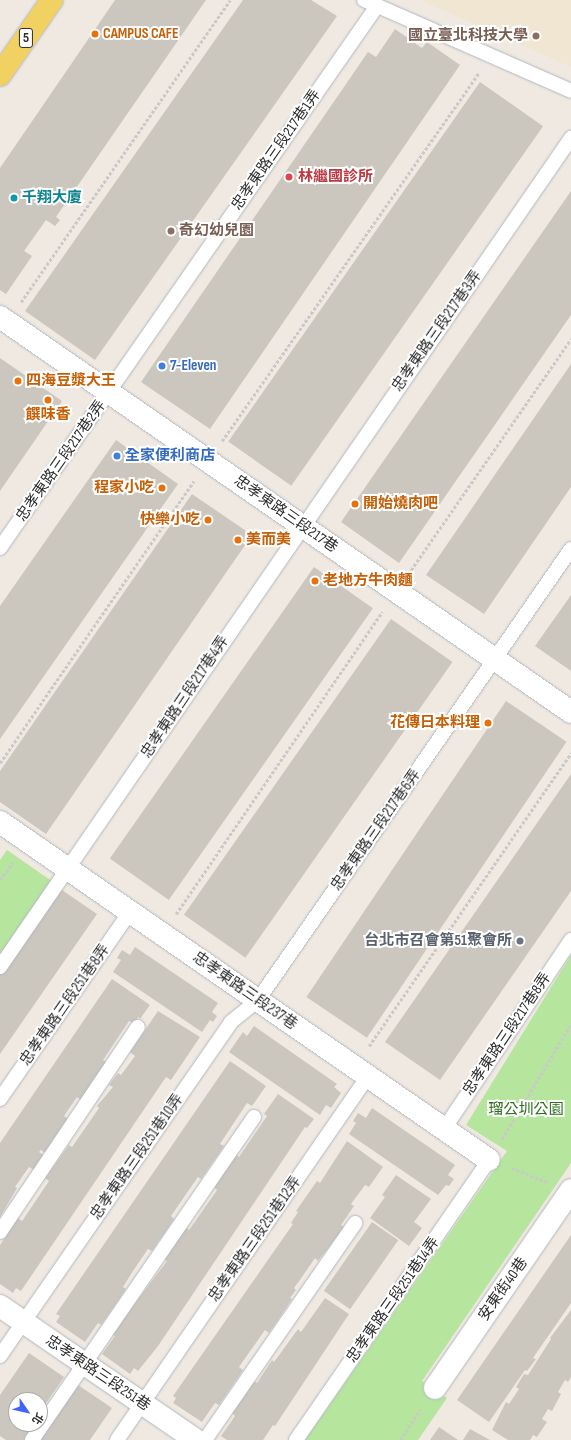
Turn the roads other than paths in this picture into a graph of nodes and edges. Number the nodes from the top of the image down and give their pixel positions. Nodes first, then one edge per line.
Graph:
1 (52, 0) edge
2 (370, 3) edge
3 (0, 75) edge
4 (571, 91) edge
5 (571, 138) edge
6 (4, 320) edge
7 (108, 393) junction
8 (302, 525) junction
9 (0, 548) edge
10 (571, 549) edge
11 (494, 660) junction
12 (571, 712) edge
13 (2, 827) edge
14 (67, 868) junction
15 (130, 912) junction
16 (571, 940) edge
17 (0, 967) edge
18 (258, 1000) junction
19 (138, 1027) dead end
20 (361, 1071) junction
21 (0, 1099) edge
22 (254, 1117) dead end
23 (444, 1129) junction
24 (489, 1160) joint
25 (571, 1191) edge
26 (355, 1223) dead end
27 (0, 1232) edge
28 (0, 1306) edge
29 (24, 1322) junction
30 (0, 1356) edge
31 (84, 1364) junction
32 (435, 1388) road end
33 (142, 1403) junction
34 (32, 1440) edge
35 (117, 1440) edge
36 (196, 1440) edge
37 (205, 1440) edge
38 (296, 1440) edge

1 - 3 main road, 5
2 - 4 lane
2 - 7 lane, 忠孝東路三段217巷1弄
5 - 8 lane, 忠孝東路三段217巷3弄
6 - 7 street, 忠孝東路三段217巷
7 - 8 street, 忠孝東路三段217巷
7 - 9 lane, 忠孝東路三段217巷2弄
8 - 11 street, 忠孝東路三段217巷
8 - 14 lane, 忠孝東路三段217巷4弄
10 - 11 lane, 忠孝東路三段217巷6弄
11 - 12 street, 忠孝東路三段217巷
11 - 18 lane, 忠孝東路三段217巷6弄
13 - 14 street, 忠孝東路三段237巷
14 - 15 street, 忠孝東路三段237巷
14 - 17 lane, 忠孝東路三段217巷4弄
15 - 18 street, 忠孝東路三段237巷
15 - 21 lane, 忠孝東路三段251巷8弄
16 - 23 lane, 忠孝東路三段217巷8弄
18 - 20 street, 忠孝東路三段237巷
18 - 29 lane, 忠孝東路三段251巷10弄
19 - 27 lane
20 - 23 street, 忠孝東路三段237巷
20 - 33 lane, 忠孝東路三段251巷12弄
22 - 31 lane
23 - 24 street, 忠孝東路三段237巷
24 - 38 lane, 忠孝東路三段251巷14弄
25 - 32 street, 安東街40巷
26 - 37 lane
28 - 29 street, 忠孝東路三段251巷
29 - 30 lane, 忠孝東路三段251巷10弄
29 - 31 street, 忠孝東路三段251巷
31 - 33 street, 忠孝東路三段251巷
31 - 34 lane
33 - 35 lane, 忠孝東路三段251巷12弄
33 - 36 street, 忠孝東路三段251巷

